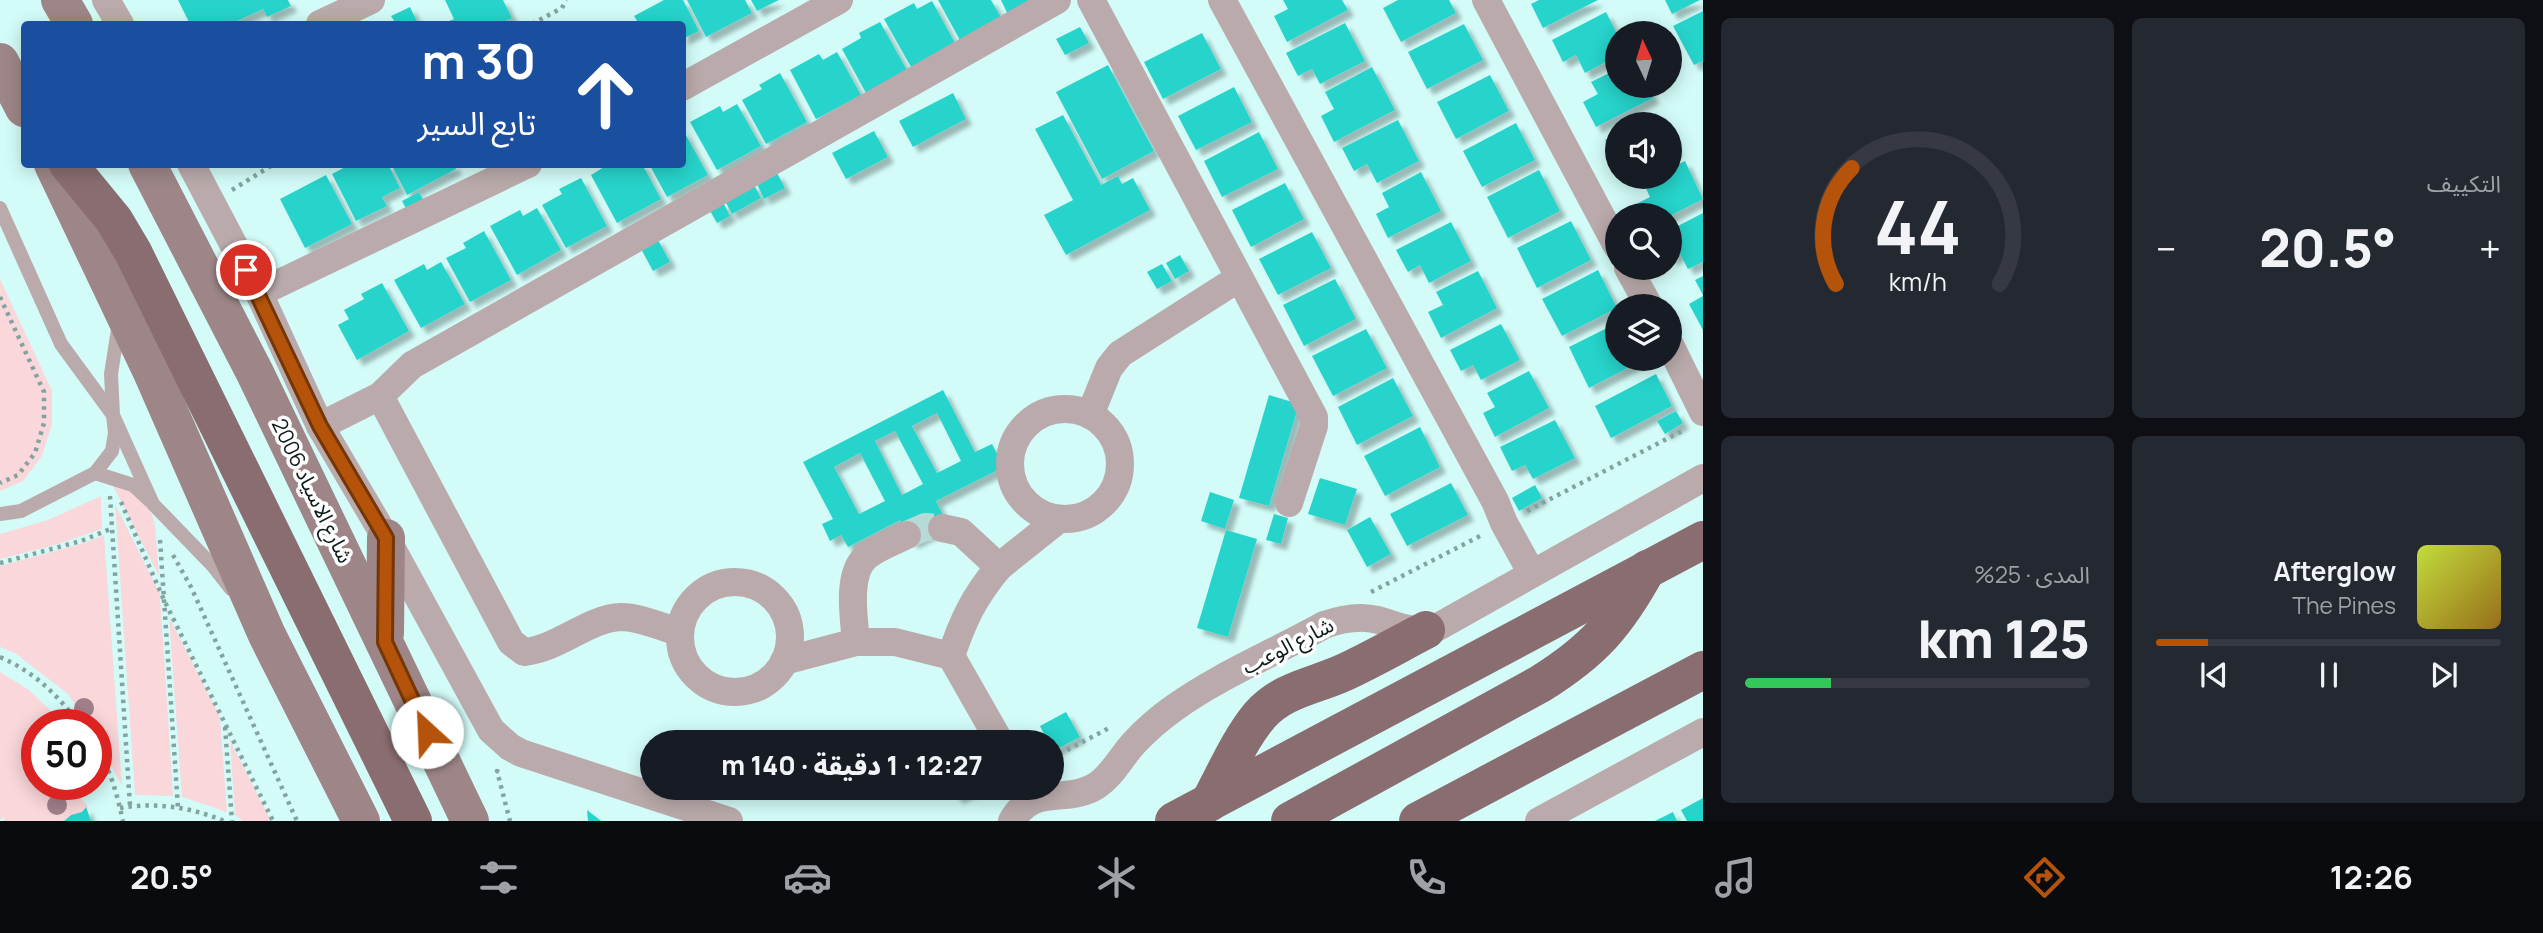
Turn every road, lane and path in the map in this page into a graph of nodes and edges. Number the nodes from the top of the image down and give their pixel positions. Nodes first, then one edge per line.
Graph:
1 (60, 0) edge
2 (106, 0) edge
3 (371, 0) edge
4 (566, 0) edge
5 (839, 0) edge
6 (1057, 0) edge
7 (1091, 0) edge
8 (1222, 0) edge
9 (1486, 0) edge
10 (72, 21) edge
11 (118, 21) edge
12 (326, 21) edge
13 (538, 21) edge
14 (0, 62) edge
15 (686, 85) edge
16 (21, 102) edge
17 (55, 168) edge
18 (71, 168) edge
19 (150, 168) edge
20 (193, 168) edge
21 (267, 168) edge
22 (520, 168) edge
23 (210, 203) junction
24 (0, 208) edge
25 (1605, 224) edge
26 (1239, 278) junction
27 (258, 293) junction
28 (0, 297) edge
29 (121, 308) junction
30 (1679, 371) edge
31 (380, 396) junction
32 (113, 415) junction
33 (1090, 415) junction
34 (1697, 419) edge
35 (320, 426) junction
36 (95, 473) junction
37 (1703, 478) edge
38 (0, 483) edge
39 (153, 503) junction
40 (1289, 503) dead end
41 (0, 514) edge
42 (1059, 519) junction
43 (1504, 523) junction
44 (113, 528) junction
45 (942, 528) tunnel mouth
46 (907, 535) tunnel mouth
47 (386, 538) junction
48 (1703, 540) edge
49 (166, 542) dead end
50 (172, 554) dead end
51 (0, 563) edge
52 (999, 567) junction
53 (1647, 569) junction
54 (1531, 572) junction
55 (1369, 593) dead end
56 (164, 600) junction
57 (1426, 630) junction
58 (679, 632) junction
59 (267, 635) junction
60 (385, 642) junction
61 (856, 642) junction
62 (951, 656) junction
63 (0, 657) edge
64 (784, 661) junction
65 (1703, 670) edge
66 (68, 709) edge
67 (225, 723) junction
68 (1113, 727) dead end
69 (993, 730) edge
70 (1703, 732) edge
71 (1064, 752) edge
72 (509, 775) dead end
73 (112, 783) edge
74 (1022, 803) edge
75 (1209, 803) junction
76 (130, 806) junction
77 (120, 808) junction
78 (178, 808) junction
79 (123, 821) edge
80 (224, 821) edge
81 (232, 821) edge
82 (273, 821) edge
83 (297, 821) edge
84 (361, 821) edge
85 (413, 821) edge
86 (470, 821) edge
87 (510, 821) edge
88 (729, 821) edge
89 (1174, 821) edge
90 (1290, 821) edge
91 (1418, 821) edge
92 (1539, 821) edge

1 - 10 main road
2 - 11 street
3 - 12 street
4 - 13 path
5 - 15 street
6 - 31 street
7 - 26 street
8 - 43 street
9 - 25 street
14 - 16 main road
17 - 29 main road
18 - 85 main road
19 - 60 main road, شارع الاسياد 2006
20 - 23 street
21 - 23 path
22 - 27 street
23 - 27 street
24 - 32 lane
26 - 33 street
26 - 40 street
27 - 35 street
28 - 38 path
29 - 32 lane
29 - 59 main road
30 - 34 street
31 - 35 street
31 - 58 street
32 - 36 lane
32 - 39 lane
33 - 42 street
33 - 42 street
34 - 43 path
35 - 47 street
36 - 39 lane
36 - 41 lane
37 - 54 street
39 - 59 lane
42 - 52 street
43 - 54 street
43 - 55 path
44 - 51 path
44 - 56 path
44 - 76 path
45 - 52 street
46 - 61 street
47 - 60 main road
47 - 88 street
48 - 53 main road
49 - 56 path
50 - 83 path
52 - 62 street
53 - 75 main road
53 - 90 main road
54 - 57 street
56 - 67 path
56 - 78 path
57 - 74 street, شارع الوعب
57 - 75 main road
58 - 64 street
58 - 64 street
59 - 84 main road
60 - 86 main road, شارع الاسياد 2006
61 - 62 street
61 - 64 street
62 - 69 street
63 - 66 path
65 - 91 main road
67 - 81 path
67 - 82 path
68 - 71 path
70 - 92 street
72 - 87 path
73 - 77 path
75 - 89 main road
76 - 77 path
76 - 78 path
77 - 79 path
78 - 80 path

